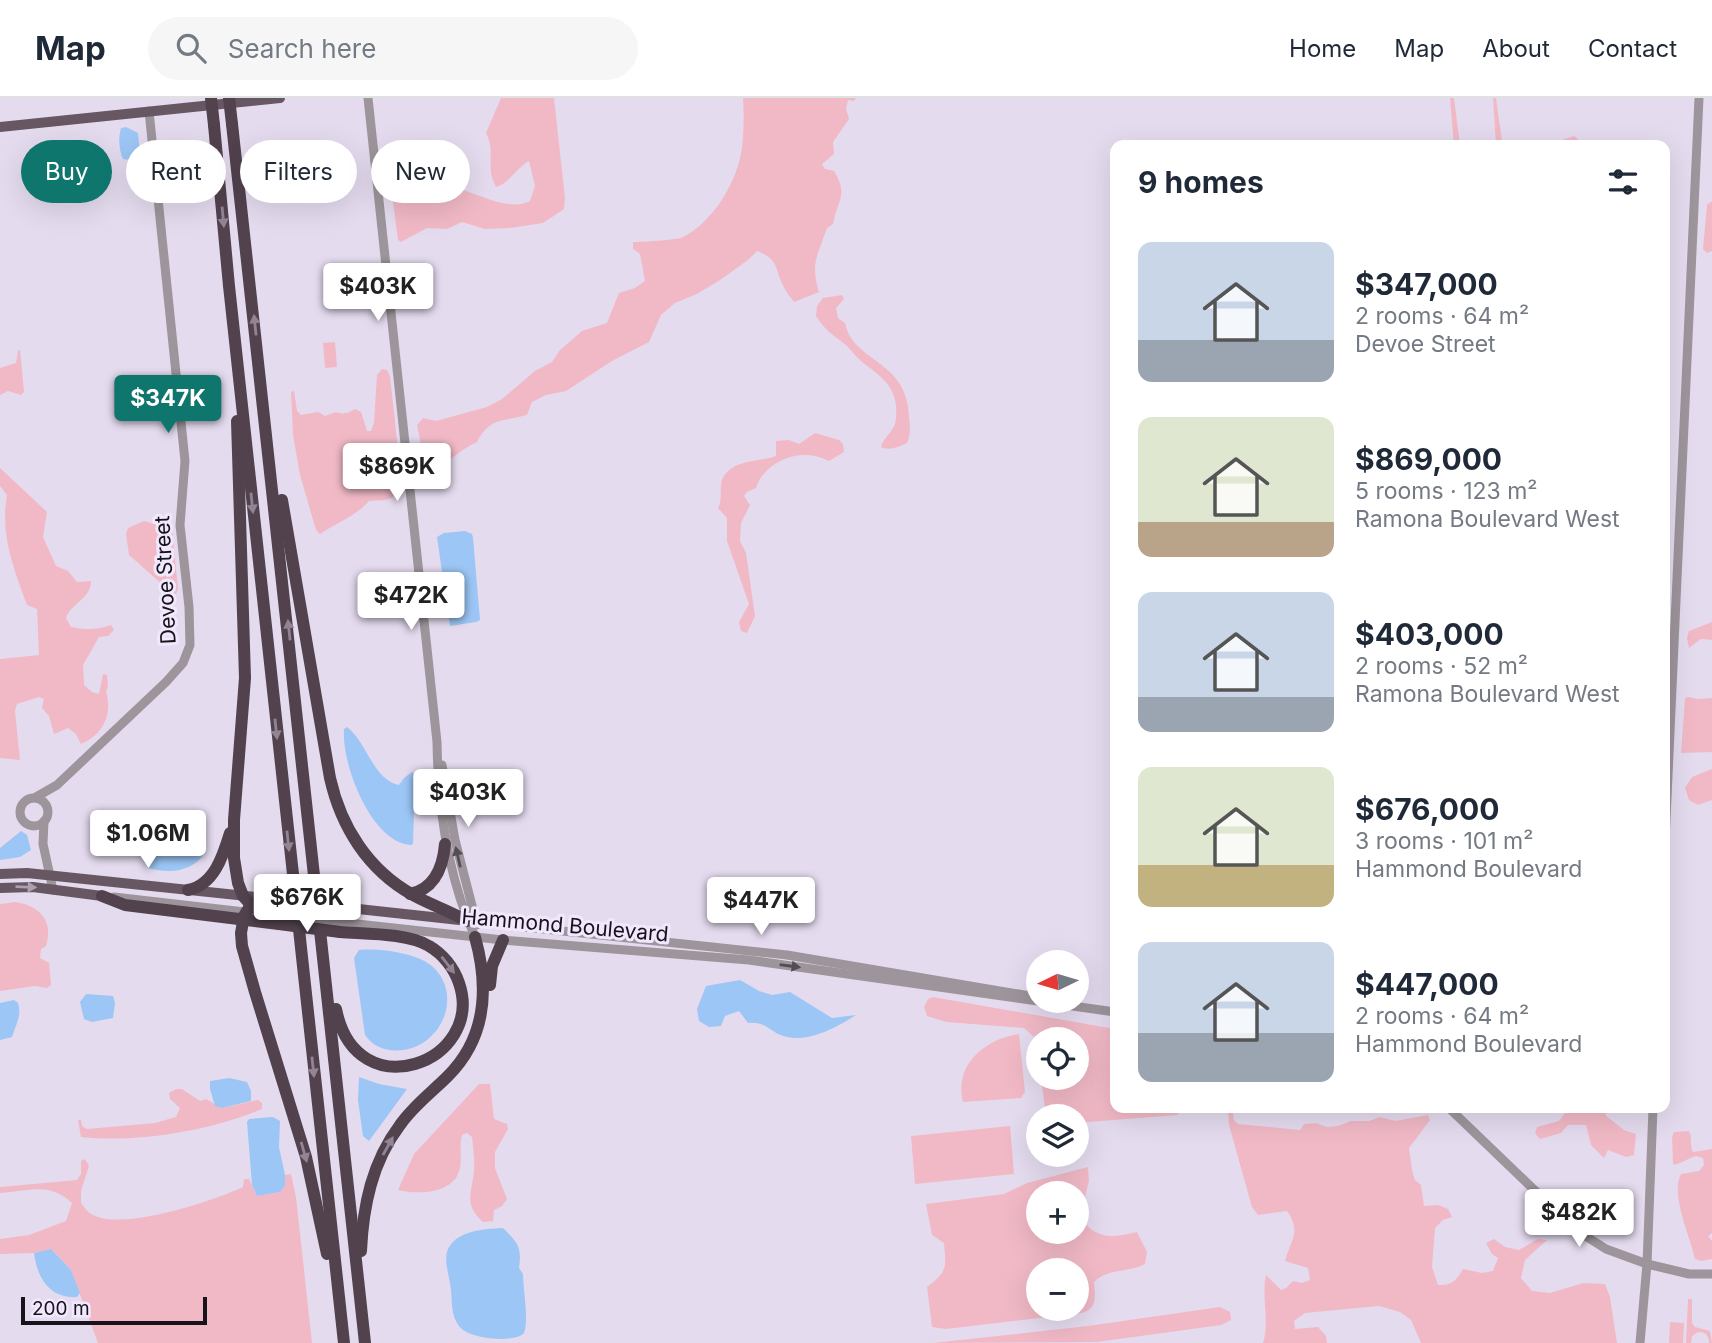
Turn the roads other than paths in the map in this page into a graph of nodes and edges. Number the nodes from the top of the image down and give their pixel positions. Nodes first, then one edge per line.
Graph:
1 (211, 98) edge
2 (229, 98) edge
3 (280, 98) edge
4 (368, 98) edge
5 (1699, 98) edge
6 (149, 111) junction
7 (0, 127) edge
8 (240, 386) junction
9 (263, 393) junction
10 (1670, 732) edge
11 (437, 742) junction
12 (57, 785) junction
13 (36, 797) junction
14 (48, 807) junction
15 (234, 820) junction
16 (44, 821) junction
17 (31, 826) junction
18 (43, 844) junction
19 (445, 844) junction
20 (0, 874) edge
21 (50, 875) junction
22 (0, 888) edge
23 (53, 890) junction
24 (188, 890) junction
25 (410, 894) junction
26 (102, 896) junction
27 (249, 906) junction
28 (213, 916) junction
29 (473, 921) junction
30 (340, 927) junction
31 (475, 937) junction
32 (503, 940) junction
33 (242, 946) junction
34 (323, 950) junction
35 (1026, 995) edge
36 (1026, 999) edge
37 (1089, 1008) edge
38 (1110, 1011) edge
39 (478, 1028) junction
40 (1454, 1113) edge
41 (1653, 1113) edge
42 (1647, 1265) junction
43 (1712, 1275) edge
44 (341, 1320) junction
45 (365, 1337) edge
46 (344, 1343) edge
47 (1640, 1343) edge

1 -> 8 highway, bridge
9 -> 2 highway, bridge
3 - 6 main road
4 - 11 street
5 - 10 street
6 - 7 main road
6 - 12 street, Devoe Street
8 - 15 highway
8 -> 44 highway
9 - 25 highway
34 -> 9 highway
11 - 19 street
29 -> 11 street
12 - 13 street, Devoe Street
12 - 14 street, Devoe Street
13 - 14 street
13 - 17 street
14 - 16 street
15 - 24 highway
15 - 27 highway
16 - 17 street
16 - 18 street
17 - 18 street
18 - 21 street
19 - 25 highway
19 - 29 street
20 - 21 main road
21 - 23 street
21 - 24 main road, Hammond Boulevard
22 -> 23 main road
23 - 26 main road, Hammond Boulevard
24 - 27 main road, Hammond Boulevard
25 - 29 highway
26 - 27 street, Hammond Boulevard
26 - 28 highway
27 - 28 highway
27 - 29 main road, Hammond Boulevard, bridge
27 - 30 highway, bridge
27 - 33 highway
28 - 33 highway
29 - 31 street
29 - 35 street, Hammond Boulevard
30 - 31 street, Hammond Boulevard
30 -> 34 highway
31 - 32 street, Hammond Boulevard
31 - 39 highway
32 -> 36 street, Hammond Boulevard
32 - 39 highway
33 -> 44 highway
34 - 45 highway
37 - 38 street, Hammond Boulevard
45 -> 39 highway
40 - 42 street
41 - 42 street
42 - 43 street
42 - 47 street
44 - 46 highway

